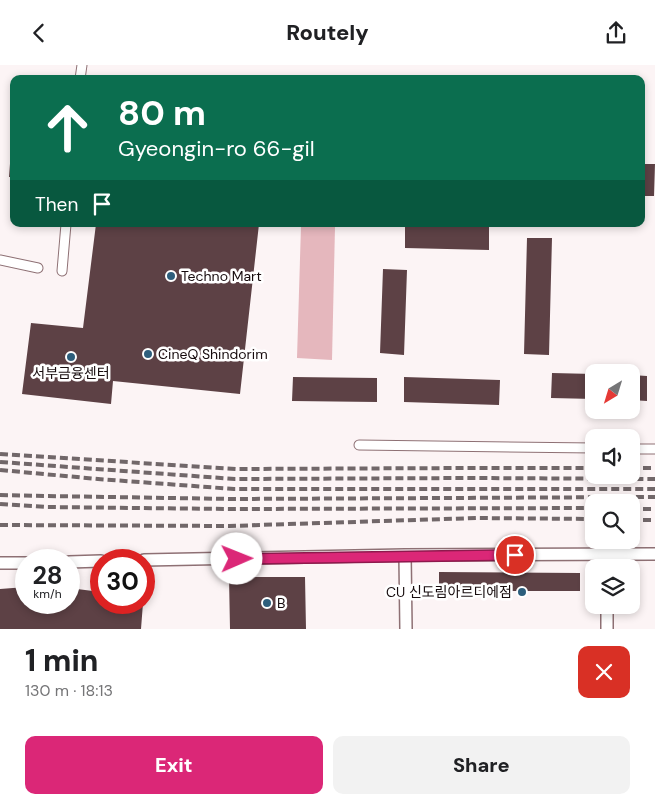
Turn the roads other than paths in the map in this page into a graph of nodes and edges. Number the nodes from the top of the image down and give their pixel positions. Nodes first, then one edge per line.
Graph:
1 (66, 227) edge
2 (0, 260) edge
3 (38, 268) dead end
4 (62, 271) dead end
5 (359, 445) dead end
6 (585, 448) edge
7 (640, 449) edge
8 (655, 449) edge
9 (606, 554) junction
10 (655, 554) edge
11 (406, 555) junction
12 (606, 559) edge
13 (155, 560) edge
14 (0, 563) edge
15 (15, 563) edge
16 (606, 614) edge
17 (406, 629) edge
18 (607, 629) edge

1 - 4 street
2 - 3 street
5 - 6 street
7 - 8 street
9 - 10 street
9 - 11 street
9 - 12 street
11 - 13 street
11 - 17 street
14 - 15 street
16 - 18 street

